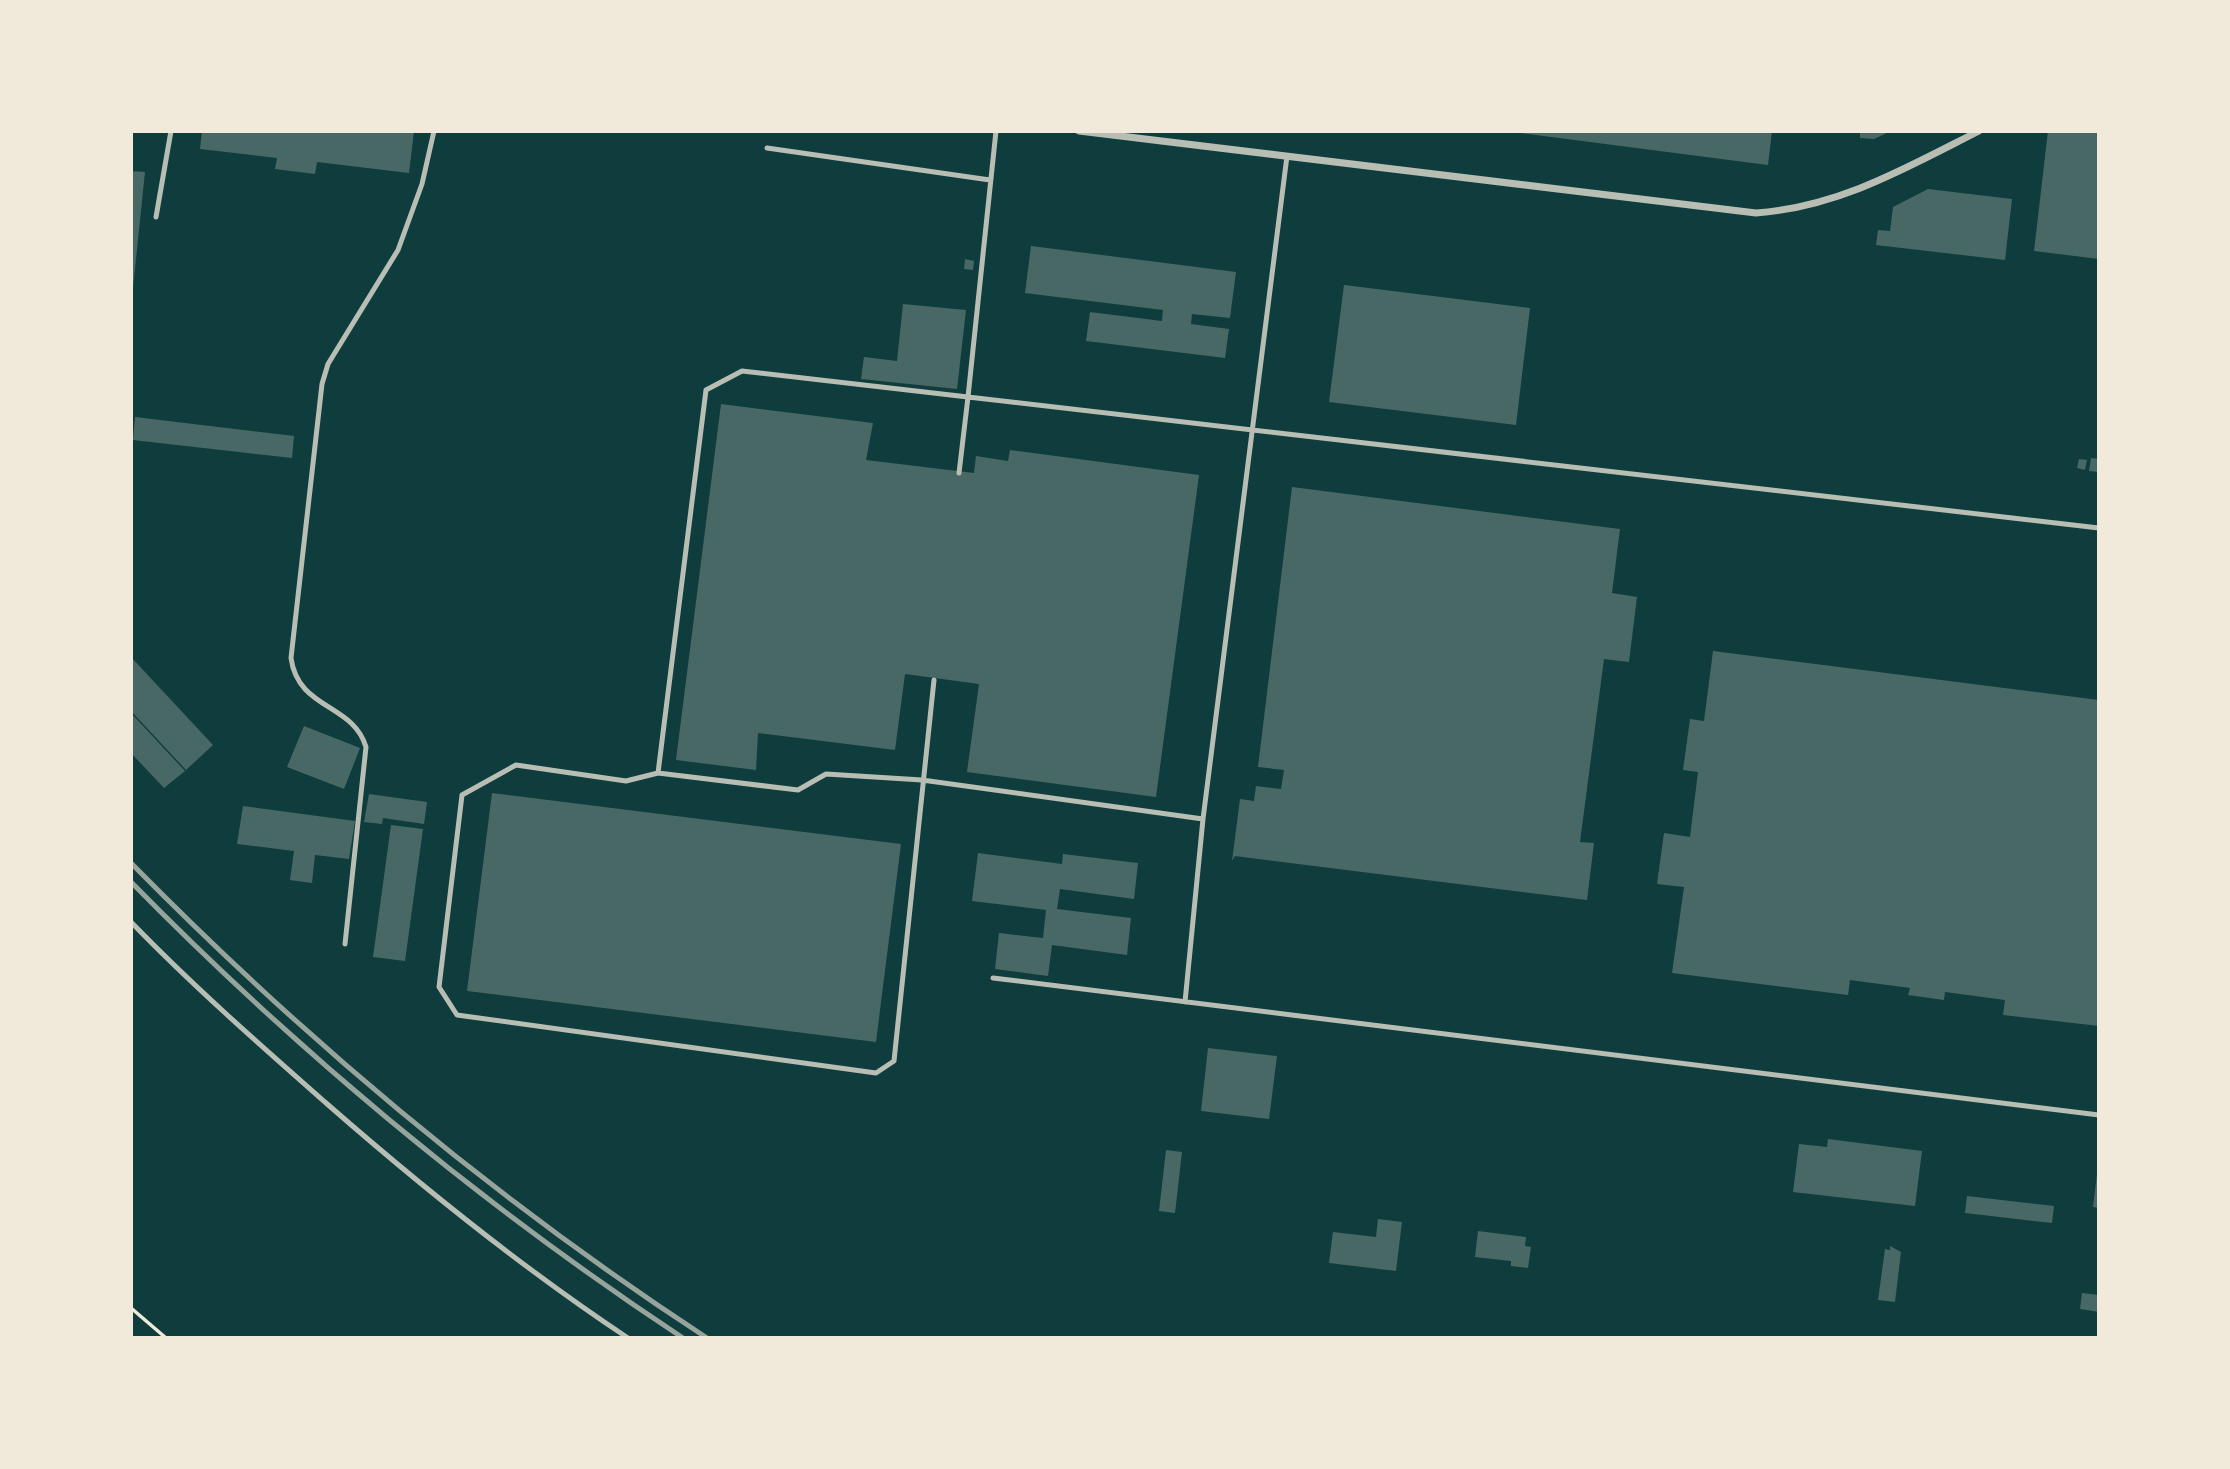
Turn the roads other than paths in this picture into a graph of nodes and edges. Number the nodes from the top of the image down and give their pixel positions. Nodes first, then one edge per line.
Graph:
1 (171, 131) edge
2 (434, 131) edge
3 (996, 131) edge
4 (1079, 131) edge
5 (1979, 131) edge
6 (768, 148) dead end
7 (1287, 156) junction
8 (990, 180) junction
9 (156, 218) dead end
10 (968, 397) junction
11 (1255, 429) junction
12 (959, 473) dead end
13 (2099, 528) edge
14 (934, 680) dead end
15 (658, 773) junction
16 (922, 779) junction
17 (1203, 819) junction
18 (131, 922) edge
19 (345, 944) dead end
20 (993, 978) dead end
21 (1185, 1002) junction
22 (2099, 1115) edge
23 (628, 1338) edge

1 - 9 lane
2 - 19 lane
3 - 8 lane
4 - 7 street
5 - 7 street
6 - 8 lane
7 - 11 lane
8 - 10 lane
10 - 11 lane
10 - 12 lane
10 - 15 lane
11 - 13 lane
11 - 17 lane
14 - 16 lane
15 - 16 lane
15 - 16 lane
16 - 17 lane
17 - 21 lane
18 - 23 lane
20 - 21 lane
21 - 22 lane

